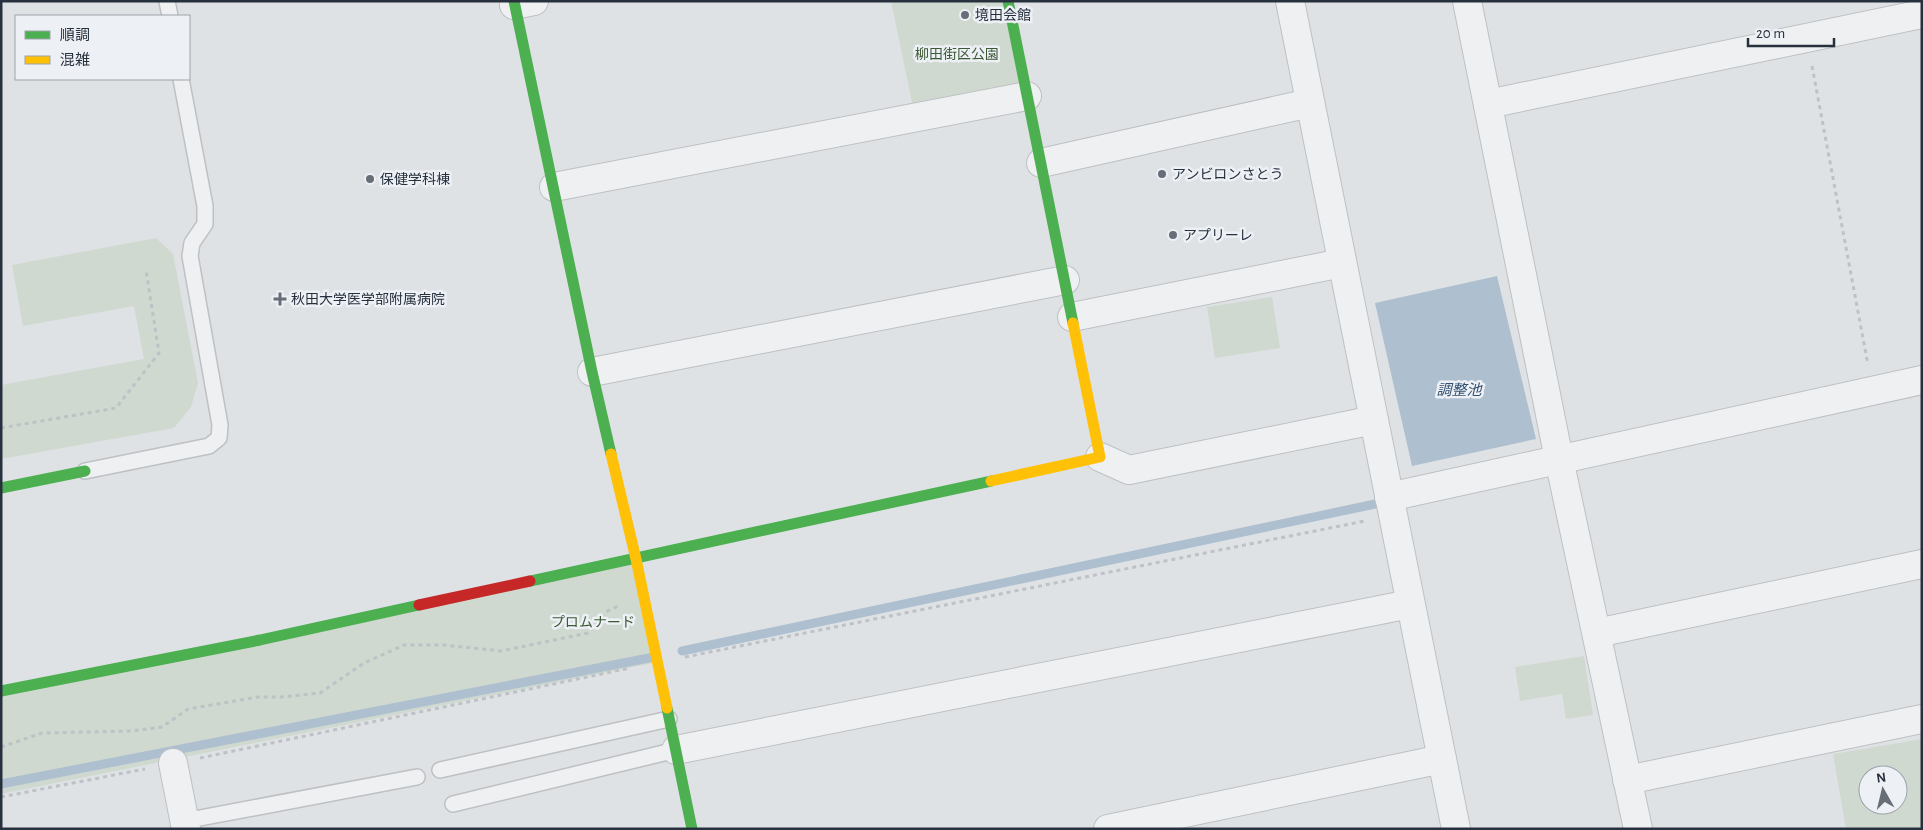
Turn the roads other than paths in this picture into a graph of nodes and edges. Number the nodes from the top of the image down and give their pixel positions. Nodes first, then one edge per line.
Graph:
1 (167, 1) edge
2 (1290, 1) edge
3 (1467, 1) edge
4 (1012, 2) edge
5 (521, 3) edge
6 (1922, 14) edge
7 (170, 15) edge
8 (181, 80) edge
9 (1028, 96) junction
10 (1310, 103) junction
11 (1488, 104) junction
12 (1041, 162) junction
13 (554, 187) junction
14 (1342, 262) junction
15 (1065, 280) junction
16 (1072, 317) junction
17 (592, 372) junction
18 (1922, 380) edge
19 (1374, 420) junction
20 (1100, 456) junction
21 (1559, 459) junction
22 (85, 471) joint
23 (1, 488) edge
24 (1391, 506) junction
25 (636, 559) junction
26 (1922, 564) edge
27 (1410, 604) junction
28 (1597, 633) junction
29 (1, 691) edge
30 (669, 718) junction
31 (1922, 719) edge
32 (676, 750) junction
33 (1442, 760) junction
34 (173, 763) road end
35 (440, 770) dead end
36 (417, 777) dead end
37 (1627, 780) junction
38 (452, 804) dead end
39 (185, 825) edge
40 (692, 829) edge
41 (1108, 829) edge
42 (1456, 829) edge
43 (1638, 829) edge

1 - 7 lane
2 - 10 street
3 - 11 street
4 - 9 street
5 - 13 street
6 - 11 street
8 - 22 lane
9 - 12 street
9 - 13 street
10 - 12 street
10 - 14 street
11 - 21 street
12 - 15 street
13 - 17 street
14 - 16 street
14 - 19 street
15 - 16 street
15 - 17 street
16 - 20 street
17 - 25 street
18 - 21 street
19 - 20 street
19 - 24 street
20 - 25 street
21 - 24 street
21 - 28 street
22 - 23 street
24 - 27 street
25 - 29 street
25 - 30 street
26 - 28 street
27 - 32 street
27 - 33 street
28 - 37 street
30 - 32 street
30 - 35 lane
31 - 37 street
32 - 38 lane
32 - 40 street
33 - 41 street
33 - 42 street
34 - 39 street
36 - 39 lane
37 - 43 street

